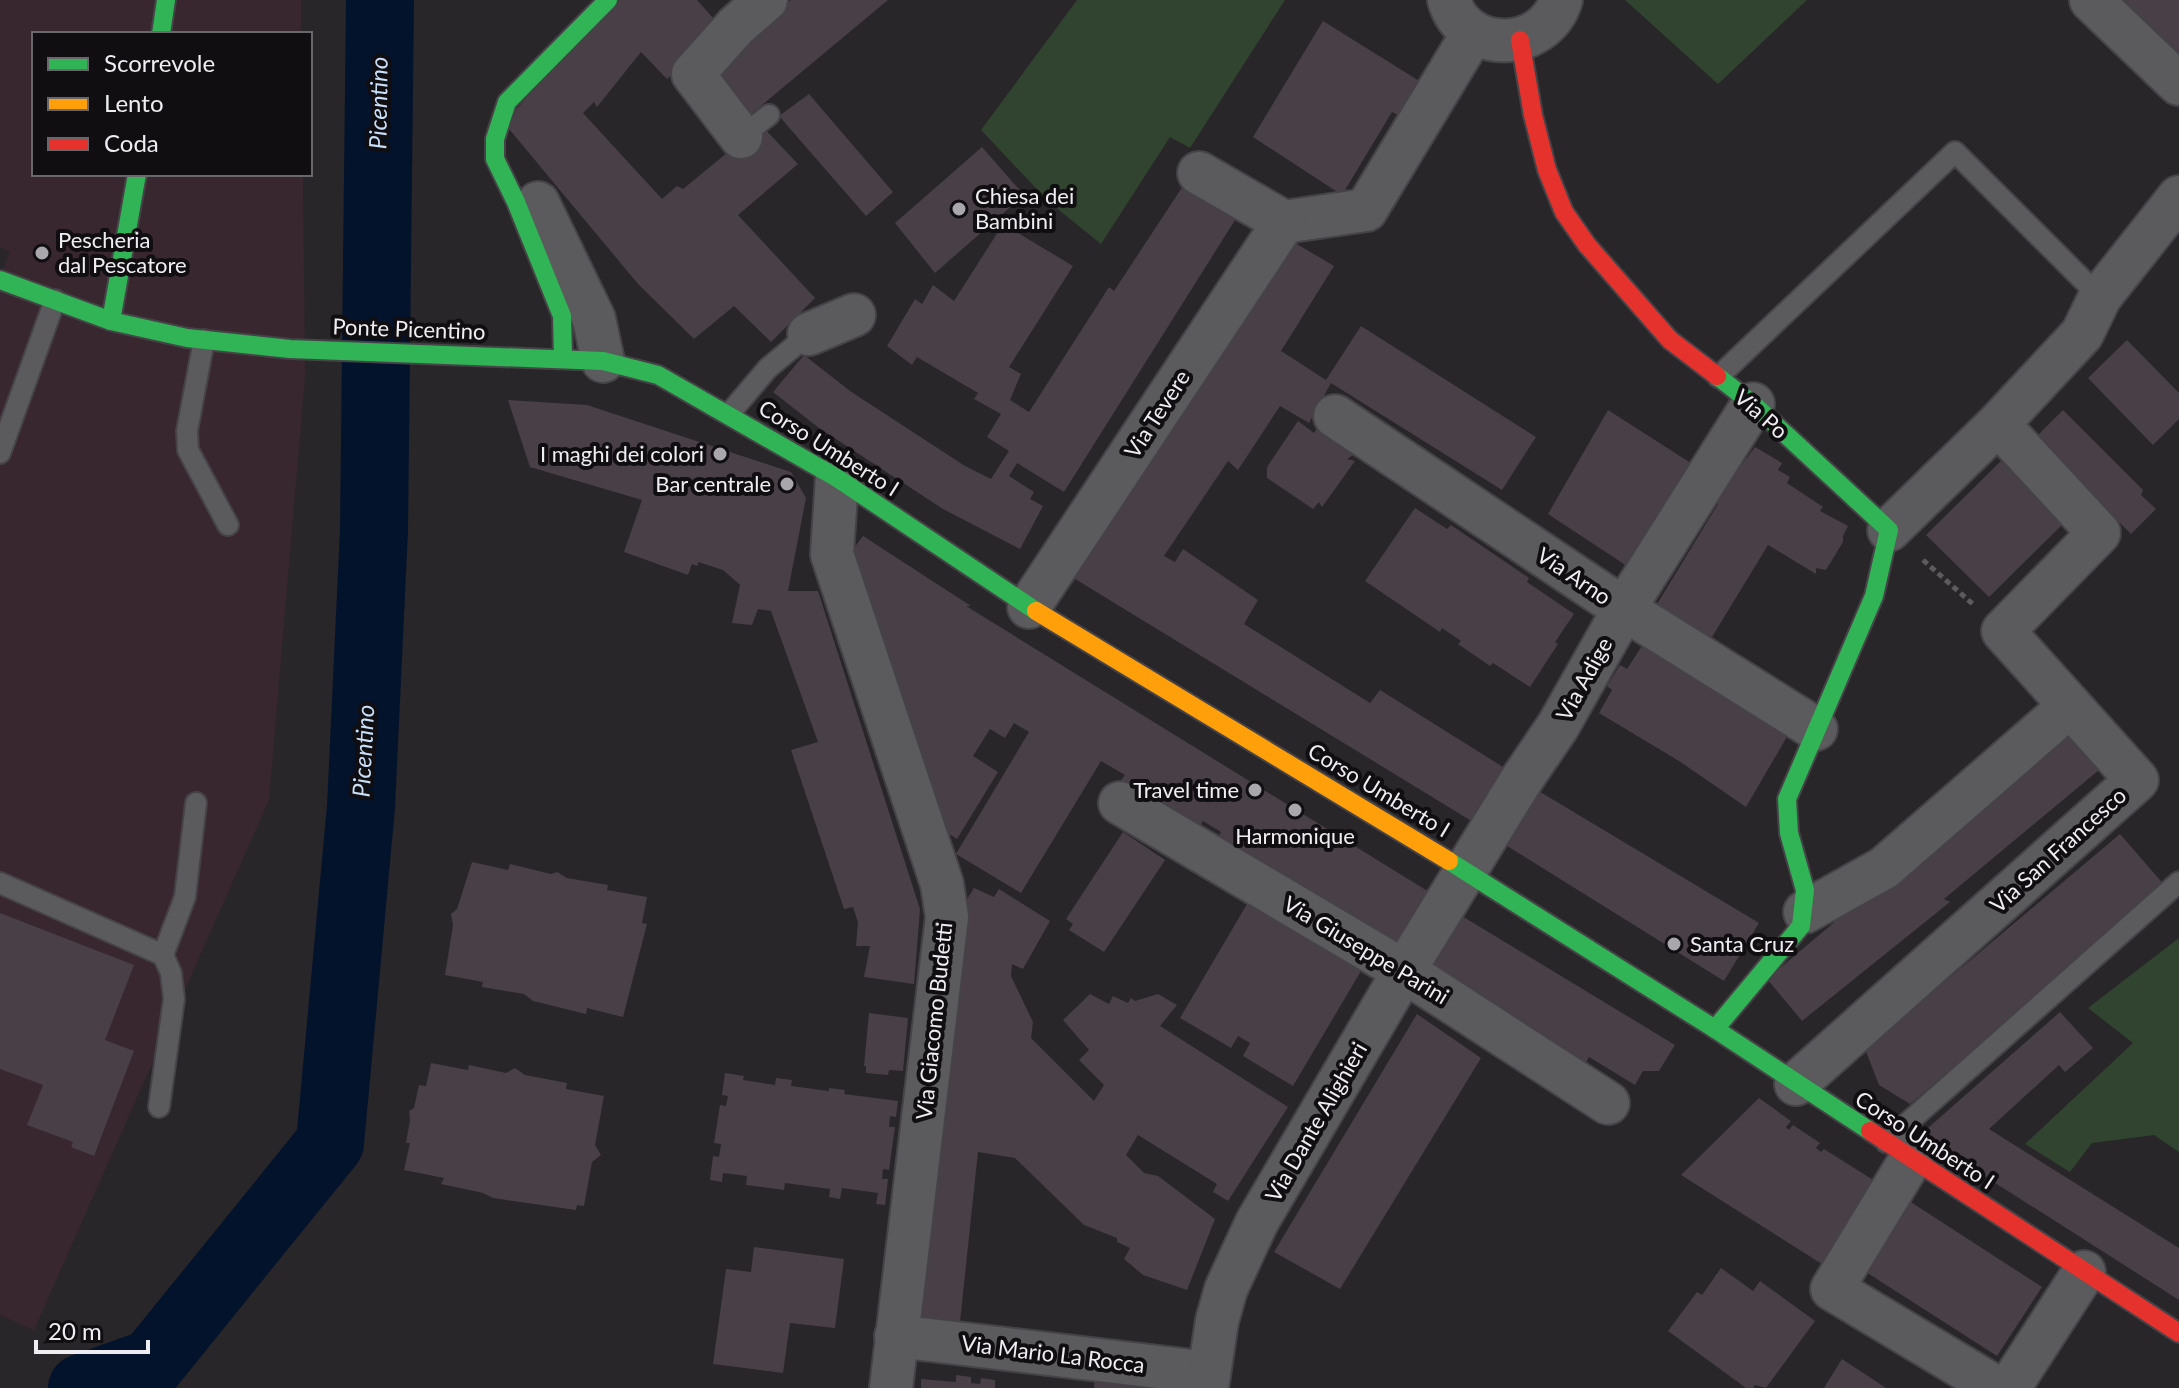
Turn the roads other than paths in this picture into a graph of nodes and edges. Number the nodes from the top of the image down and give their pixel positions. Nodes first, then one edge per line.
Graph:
1 (166, 0) edge
2 (608, 0) edge
3 (1561, 0) edge
4 (2091, 0) edge
5 (738, 9) edge
6 (1461, 16) edge
7 (161, 32) edge
8 (1520, 40) junction
9 (2179, 84) edge
10 (501, 122) joint
11 (755, 126) dead end
12 (1199, 173) dead end
13 (137, 176) edge
14 (2179, 197) edge
15 (1284, 222) junction
16 (3, 289) edge
17 (2100, 297) junction
18 (55, 300) junction
19 (854, 315) dead end
20 (111, 321) junction
21 (809, 334) joint
22 (204, 340) junction
23 (526, 358) joint
24 (583, 359) junction
25 (1718, 377) junction
26 (1753, 404) junction
27 (729, 414) junction
28 (1335, 416) dead end
29 (1998, 424) junction
30 (0, 453) edge
31 (837, 478) junction
32 (228, 525) dead end
33 (1889, 530) junction
34 (1029, 607) junction
35 (1624, 609) junction
36 (2070, 706) junction
37 (1816, 729) junction
38 (196, 803) dead end
39 (1120, 803) dead end
40 (1466, 872) junction
41 (2179, 882) edge
42 (0, 883) edge
43 (1805, 912) junction
44 (163, 955) junction
45 (1404, 971) junction
46 (1715, 1029) junction
47 (1796, 1084) junction
48 (1608, 1103) dead end
49 (159, 1107) dead end
50 (1898, 1151) junction
51 (2084, 1272) junction
52 (2179, 1333) edge
53 (896, 1336) junction
54 (1208, 1381) edge
55 (891, 1388) edge
56 (1997, 1388) edge
57 (2009, 1388) edge

1 - 7 main road
2 - 10 main road
3 - 8 street
4 - 9 street
5 - 11 street
6 - 8 street
6 - 15 street
8 - 25 main road, Via Po
10 - 24 street
12 - 15 street
13 - 20 main road
14 - 17 street
15 - 34 street, Via Tevere
16 - 18 main road, Ponte Picentino
17 - 25 lane
17 - 29 street
18 - 20 main road, Ponte Picentino
18 - 30 lane
19 - 21 street
20 - 22 main road, Ponte Picentino
21 - 27 lane
22 - 23 main road, Ponte Picentino
22 - 32 lane
23 - 24 main road, Corso Umberto I
24 - 27 main road, Corso Umberto I
25 - 26 main road, Via Po
26 - 33 main road, Via Po
26 - 35 street, Via Adige
27 - 31 main road, Corso Umberto I
28 - 35 street, Via Arno
29 - 33 street
29 - 36 street, Via San Francesco
31 - 34 main road, Corso Umberto I
31 - 53 street, Via Giacomo Budetti
33 - 37 main road
34 - 40 main road, Corso Umberto I
35 - 37 street, Via Arno
35 - 40 street, Via Adige
36 - 43 street
36 - 47 street, Via San Francesco
37 - 43 main road
38 - 44 lane
39 - 45 street, Via Giuseppe Parini
40 - 45 street, Via Dante Alighieri
40 - 46 main road, Corso Umberto I
41 - 50 lane
42 - 44 lane
43 - 46 main road
44 - 49 lane
45 - 48 street, Via Giuseppe Parini
45 - 54 street, Via Dante Alighieri
46 - 47 main road, Corso Umberto I
47 - 50 main road, Corso Umberto I
50 - 51 main road, Corso Umberto I
50 - 56 street
51 - 52 main road, Corso Umberto I
51 - 57 street
53 - 54 street, Via Mario La Rocca
53 - 55 street, Via Giacomo Budetti

